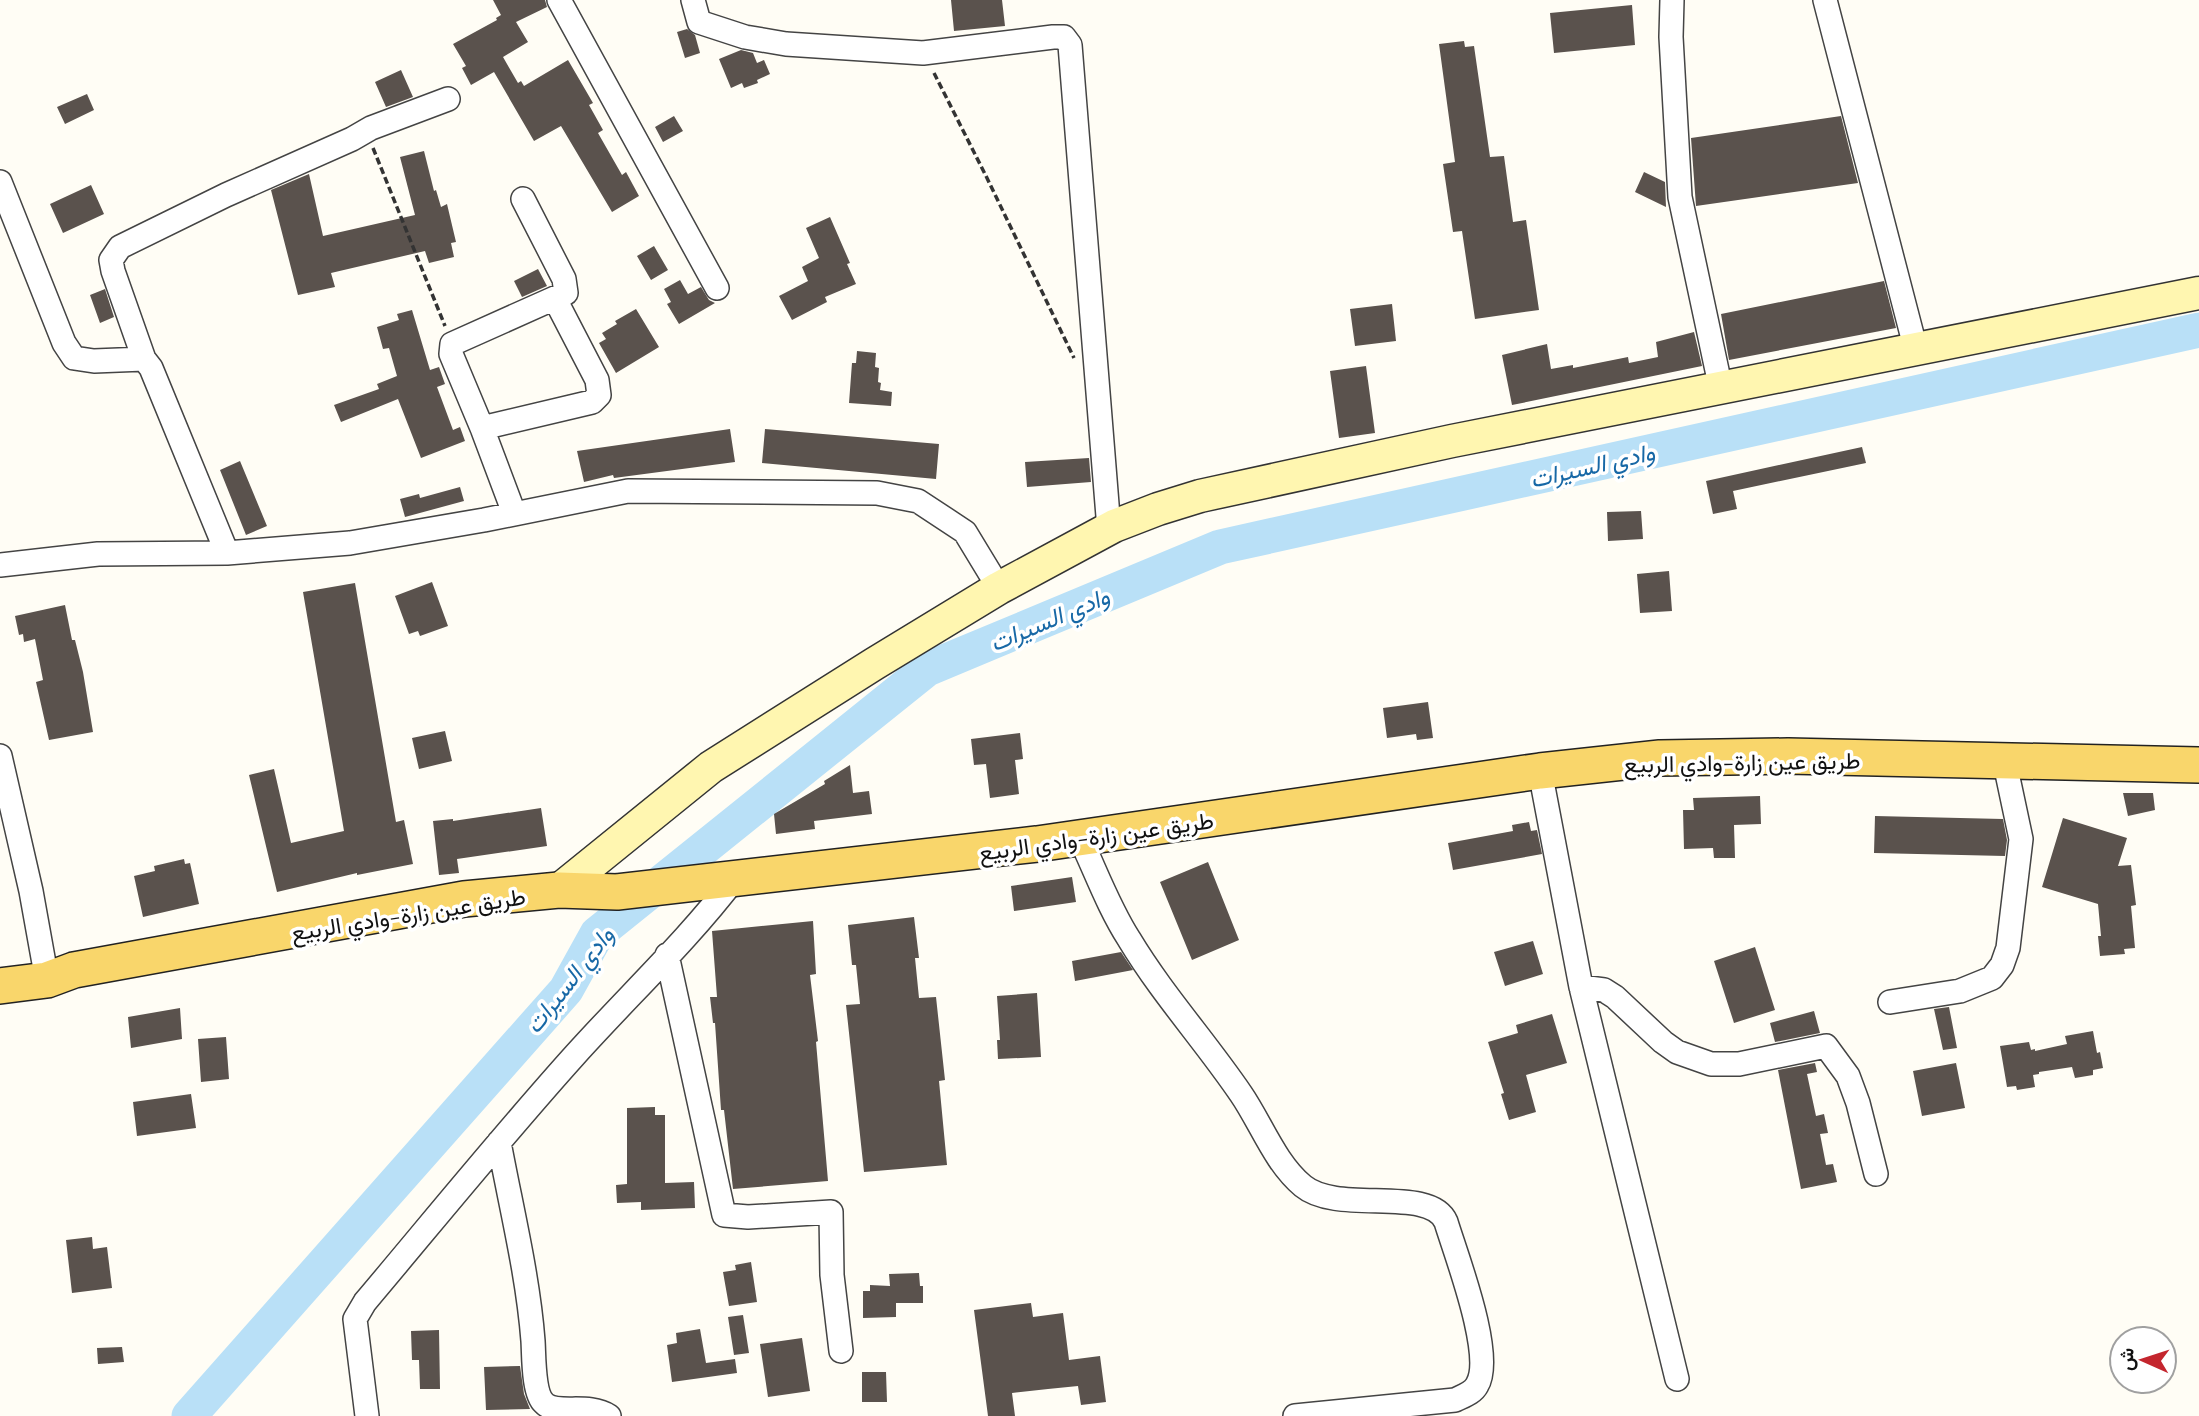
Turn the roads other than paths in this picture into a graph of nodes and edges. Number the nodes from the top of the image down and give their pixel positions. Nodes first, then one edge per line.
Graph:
1 (559, 0) edge
2 (694, 0) edge
3 (1672, 0) edge
4 (1825, 0) edge
5 (449, 99) dead end
6 (0, 182) edge
7 (523, 200) dead end
8 (717, 288) dead end
9 (2199, 293) edge
10 (555, 299) junction
11 (1916, 350) junction
12 (144, 359) junction
13 (1721, 389) junction
14 (482, 428) junction
15 (514, 513) junction
16 (1109, 529) junction
17 (227, 553) junction
18 (0, 565) edge
19 (999, 588) junction
20 (0, 756) edge
21 (2004, 759) junction
22 (2199, 765) edge
23 (1541, 771) junction
24 (1080, 838) junction
25 (735, 878) junction
26 (559, 890) junction
27 (667, 955) junction
28 (47, 980) junction
29 (0, 986) edge
30 (1581, 986) junction
31 (1890, 1002) dead end
32 (499, 1142) junction
33 (1875, 1174) dead end
34 (841, 1352) dead end
35 (1677, 1379) dead end
36 (1337, 1413) edge
37 (368, 1416) edge
38 (609, 1416) edge
39 (1295, 1416) edge

1 - 8 street
2 - 16 street
3 - 13 street
4 - 11 street
5 - 12 street
6 - 12 street
7 - 10 street
9 - 11 main road
10 - 14 street
10 - 14 street
11 - 13 main road
12 - 17 street
13 - 16 main road
14 - 15 street
15 - 17 street
15 - 19 street
16 - 19 main road
17 - 18 street
19 - 26 main road
20 - 28 street
21 - 22 main road, طريق عين زارة-وادي الربيع
21 - 23 main road, طريق عين زارة-وادي الربيع
21 - 31 street
23 - 24 main road, طريق عين زارة-وادي الربيع
23 - 30 street
24 - 25 main road, طريق عين زارة-وادي الربيع
24 - 36 street
25 - 26 main road, طريق عين زارة-وادي الربيع
25 - 27 street
26 - 28 main road, طريق عين زارة-وادي الربيع
27 - 32 street
27 - 34 street
28 - 29 main road, طريق عين زارة-وادي الربيع
30 - 33 street
30 - 35 street
32 - 37 street
32 - 38 street
36 - 39 street

